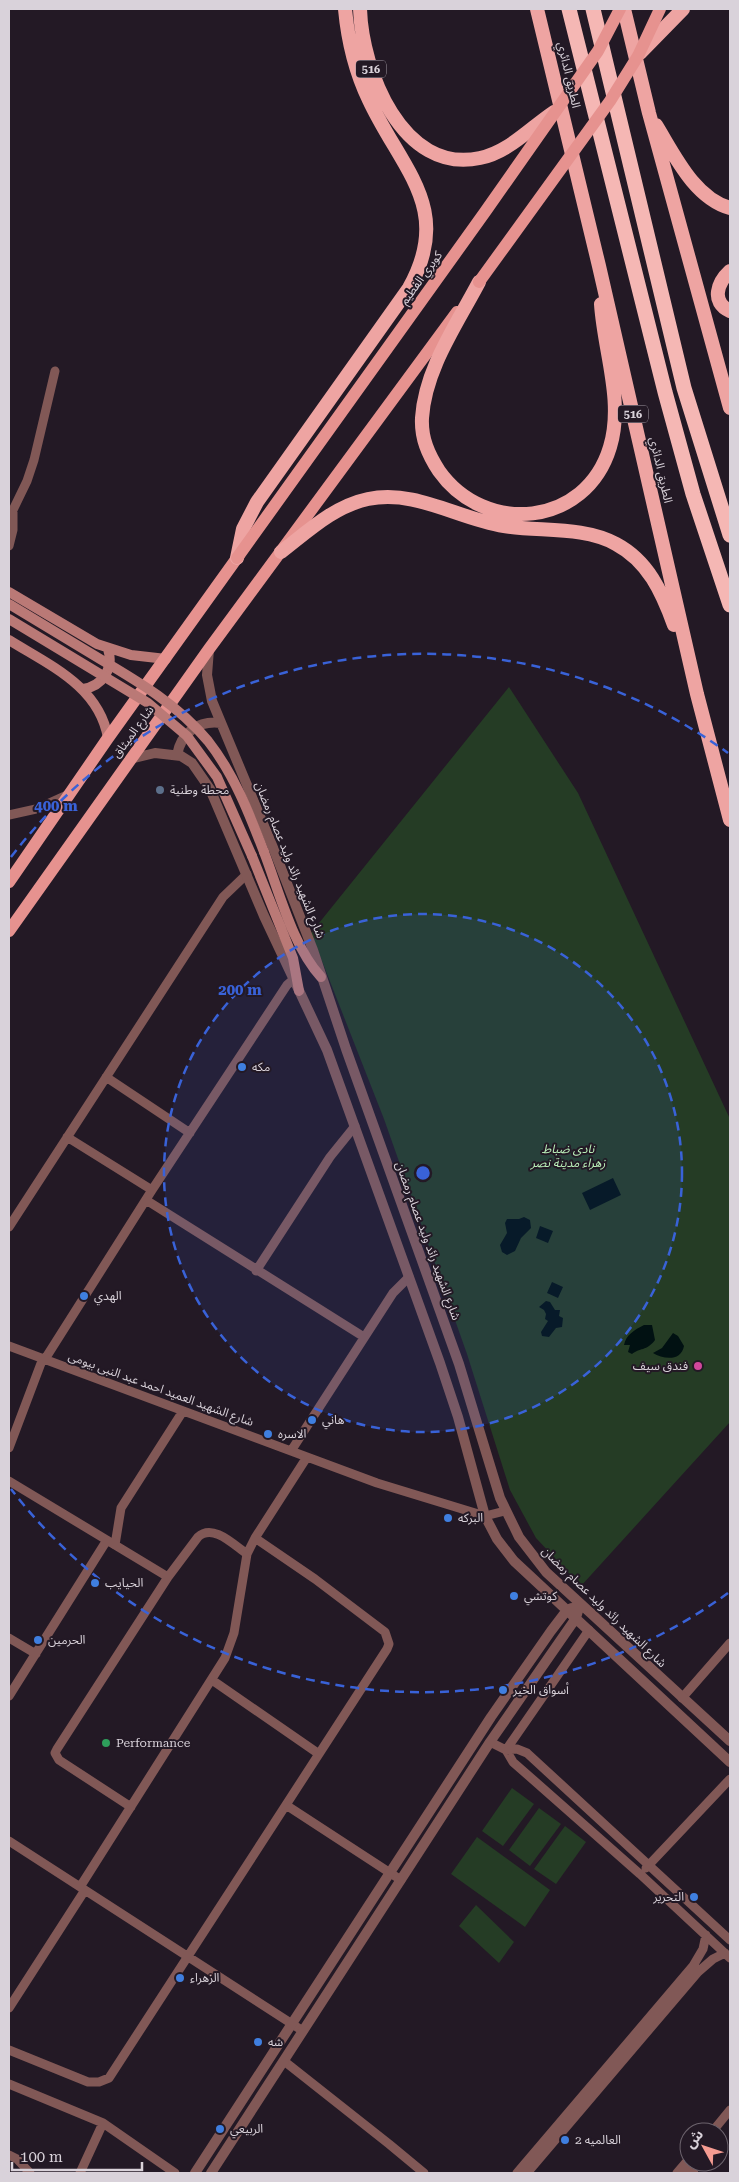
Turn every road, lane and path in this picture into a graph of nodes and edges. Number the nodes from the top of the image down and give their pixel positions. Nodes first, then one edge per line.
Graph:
1 (345, 9) edge
2 (360, 9) edge
3 (569, 9) edge
4 (594, 9) edge
5 (620, 9) edge
6 (624, 9) edge
7 (660, 9) edge
8 (683, 9) edge
9 (537, 12) edge
10 (638, 56) junction
11 (554, 112) junction
12 (649, 113) junction
13 (730, 208) edge
14 (599, 266) junction
15 (730, 271) edge
16 (479, 282) junction
17 (730, 311) edge
18 (55, 371) dead end
19 (730, 408) edge
20 (730, 536) edge
21 (9, 546) edge
22 (281, 552) junction
23 (237, 558) junction
24 (9, 592) edge
25 (9, 604) edge
26 (730, 605) edge
27 (9, 619) edge
28 (9, 640) edge
29 (108, 648) junction
30 (209, 649) junction
31 (166, 659) junction
32 (83, 689) junction
33 (697, 694) junction
34 (220, 723) junction
35 (108, 738) junction
36 (177, 755) junction
37 (130, 760) junction
38 (69, 794) junction
39 (9, 815) edge
40 (730, 820) edge
41 (247, 874) junction
42 (9, 882) edge
43 (9, 930) edge
44 (321, 977) junction
45 (294, 979) junction
46 (299, 991) junction
47 (106, 1077) junction
48 (355, 1126) junction
49 (190, 1133) junction
50 (67, 1137) junction
51 (385, 1159) junction
52 (369, 1165) junction
53 (152, 1190) junction
54 (146, 1200) junction
55 (9, 1227) edge
56 (256, 1271) junction
57 (409, 1277) junction
58 (364, 1338) junction
59 (9, 1346) edge
60 (44, 1359) junction
61 (183, 1411) junction
62 (9, 1448) edge
63 (291, 1451) junction
64 (307, 1457) junction
65 (9, 1481) edge
66 (505, 1511) junction
67 (484, 1516) junction
68 (254, 1538) junction
69 (111, 1542) junction
70 (247, 1554) junction
71 (168, 1577) junction
72 (580, 1605) junction
73 (567, 1610) junction
74 (576, 1618) junction
75 (589, 1630) junction
76 (9, 1638) edge
77 (730, 1643) edge
78 (36, 1654) junction
79 (212, 1680) junction
80 (9, 1696) edge
81 (682, 1698) junction
82 (491, 1717) junction
83 (502, 1724) junction
84 (490, 1742) junction
85 (730, 1742) edge
86 (506, 1750) junction
87 (319, 1754) junction
88 (730, 1762) edge
89 (730, 1779) edge
90 (286, 1805) junction
91 (131, 1808) junction
92 (9, 1841) edge
93 (649, 1864) junction
94 (390, 1873) junction
95 (640, 1874) junction
96 (401, 1880) junction
97 (82, 1889) junction
98 (706, 1935) junction
99 (730, 1940) edge
100 (187, 1956) junction
101 (728, 1956) edge
102 (9, 2008) edge
103 (292, 2024) junction
104 (303, 2031) junction
105 (9, 2050) edge
106 (284, 2061) junction
107 (9, 2084) edge
108 (730, 2110) edge
109 (720, 2122) edge
110 (103, 2123) junction
111 (9, 2155) edge
112 (30, 2173) edge
113 (80, 2173) edge
114 (175, 2173) edge
115 (195, 2173) edge
116 (211, 2173) edge
117 (424, 2173) edge
118 (516, 2173) edge
119 (527, 2173) edge

1 - 23 highway, 516
2 - 11 highway, 516
3 - 26 highway, الطريق الدائري
4 - 20 highway
5 - 11 main road, كوبري الفطيم, bridge
6 - 12 highway
7 - 10 main road, bridge
8 - 10 highway
9 - 14 highway, الطريق الدائري / 516
10 - 16 main road, bridge
11 - 23 main road, كوبري الفطيم, bridge
12 - 13 highway
12 - 19 highway
14 - 16 highway, 516
14 - 33 highway, الطريق الدائري / 516
15 - 17 highway
16 - 22 main road
18 - 21 street
22 - 30 main road, شارع الميثاق
22 - 33 highway, 516
23 - 31 main road, شارع الميثاق
24 - 29 main road
25 - 44 main road, bridge
27 - 46 main road, bridge
28 - 32 main road
29 - 31 main road
29 - 32 main road
30 - 34 street, شارع الشهيد رائد وليد عصام رمضان
30 - 37 main road, شارع الميثاق
31 - 35 main road, شارع الميثاق
32 - 35 main road
33 - 40 highway, الطريق الدائري / 516
34 - 36 street
34 - 44 street, شارع الشهيد رائد وليد عصام رمضان
35 - 38 main road, شارع الميثاق
36 - 37 street
36 - 41 street
37 - 43 main road, شارع الميثاق
38 - 39 street
38 - 42 main road, شارع الميثاق
41 - 45 street
41 - 47 street
44 - 51 street, شارع الشهيد رائد وليد عصام رمضان
45 - 46 street
45 - 49 street
46 - 48 street
47 - 49 street
47 - 50 street
48 - 52 street
48 - 56 street
49 - 53 street
50 - 53 street
50 - 55 street
51 - 52 street
51 - 66 street, شارع الشهيد رائد وليد عصام رمضان
52 - 57 street
53 - 54 street
54 - 56 street
54 - 60 street
56 - 58 street
57 - 58 street
57 - 67 street
58 - 63 street
59 - 60 street, شارع الشهيد العميد احمد عبد النبى بيومى
60 - 61 street, شارع الشهيد العميد احمد عبد النبى بيومى
60 - 62 street
61 - 63 street, شارع الشهيد العميد احمد عبد النبى بيومى
61 - 69 street
63 - 64 street, شارع الشهيد العميد احمد عبد النبى بيومى
64 - 67 street, شارع الشهيد العميد احمد عبد النبى بيومى
64 - 68 street
65 - 69 street
66 - 67 street
66 - 72 street, شارع الشهيد رائد وليد عصام رمضان
67 - 73 street
68 - 70 street
68 - 87 street
69 - 71 street
69 - 78 street
70 - 71 street
70 - 79 street
71 - 91 street
72 - 73 street
72 - 74 street
72 - 81 street, شارع الشهيد رائد وليد عصام رمضان
73 - 74 street
73 - 82 street
74 - 75 street
74 - 83 street
75 - 86 street
75 - 88 street
76 - 78 street
77 - 81 street
78 - 80 street
79 - 87 street
79 - 91 street
81 - 85 street, شارع الشهيد رائد وليد عصام رمضان
82 - 83 street
82 - 94 street
83 - 84 street
84 - 86 street
84 - 96 street
86 - 93 street
86 - 95 street
87 - 90 street
89 - 93 street
90 - 94 street
90 - 100 street
91 - 97 street
92 - 97 street
93 - 95 street
93 - 99 street
94 - 96 street
94 - 103 street
95 - 98 street
96 - 104 street
97 - 100 street
97 - 102 street
98 - 101 street
98 - 118 street
100 - 103 street
100 - 105 street
101 - 119 street
103 - 104 street
103 - 115 street
104 - 106 street
106 - 116 street
106 - 117 street
107 - 110 street
108 - 109 street
110 - 113 street
110 - 114 street
111 - 112 street

